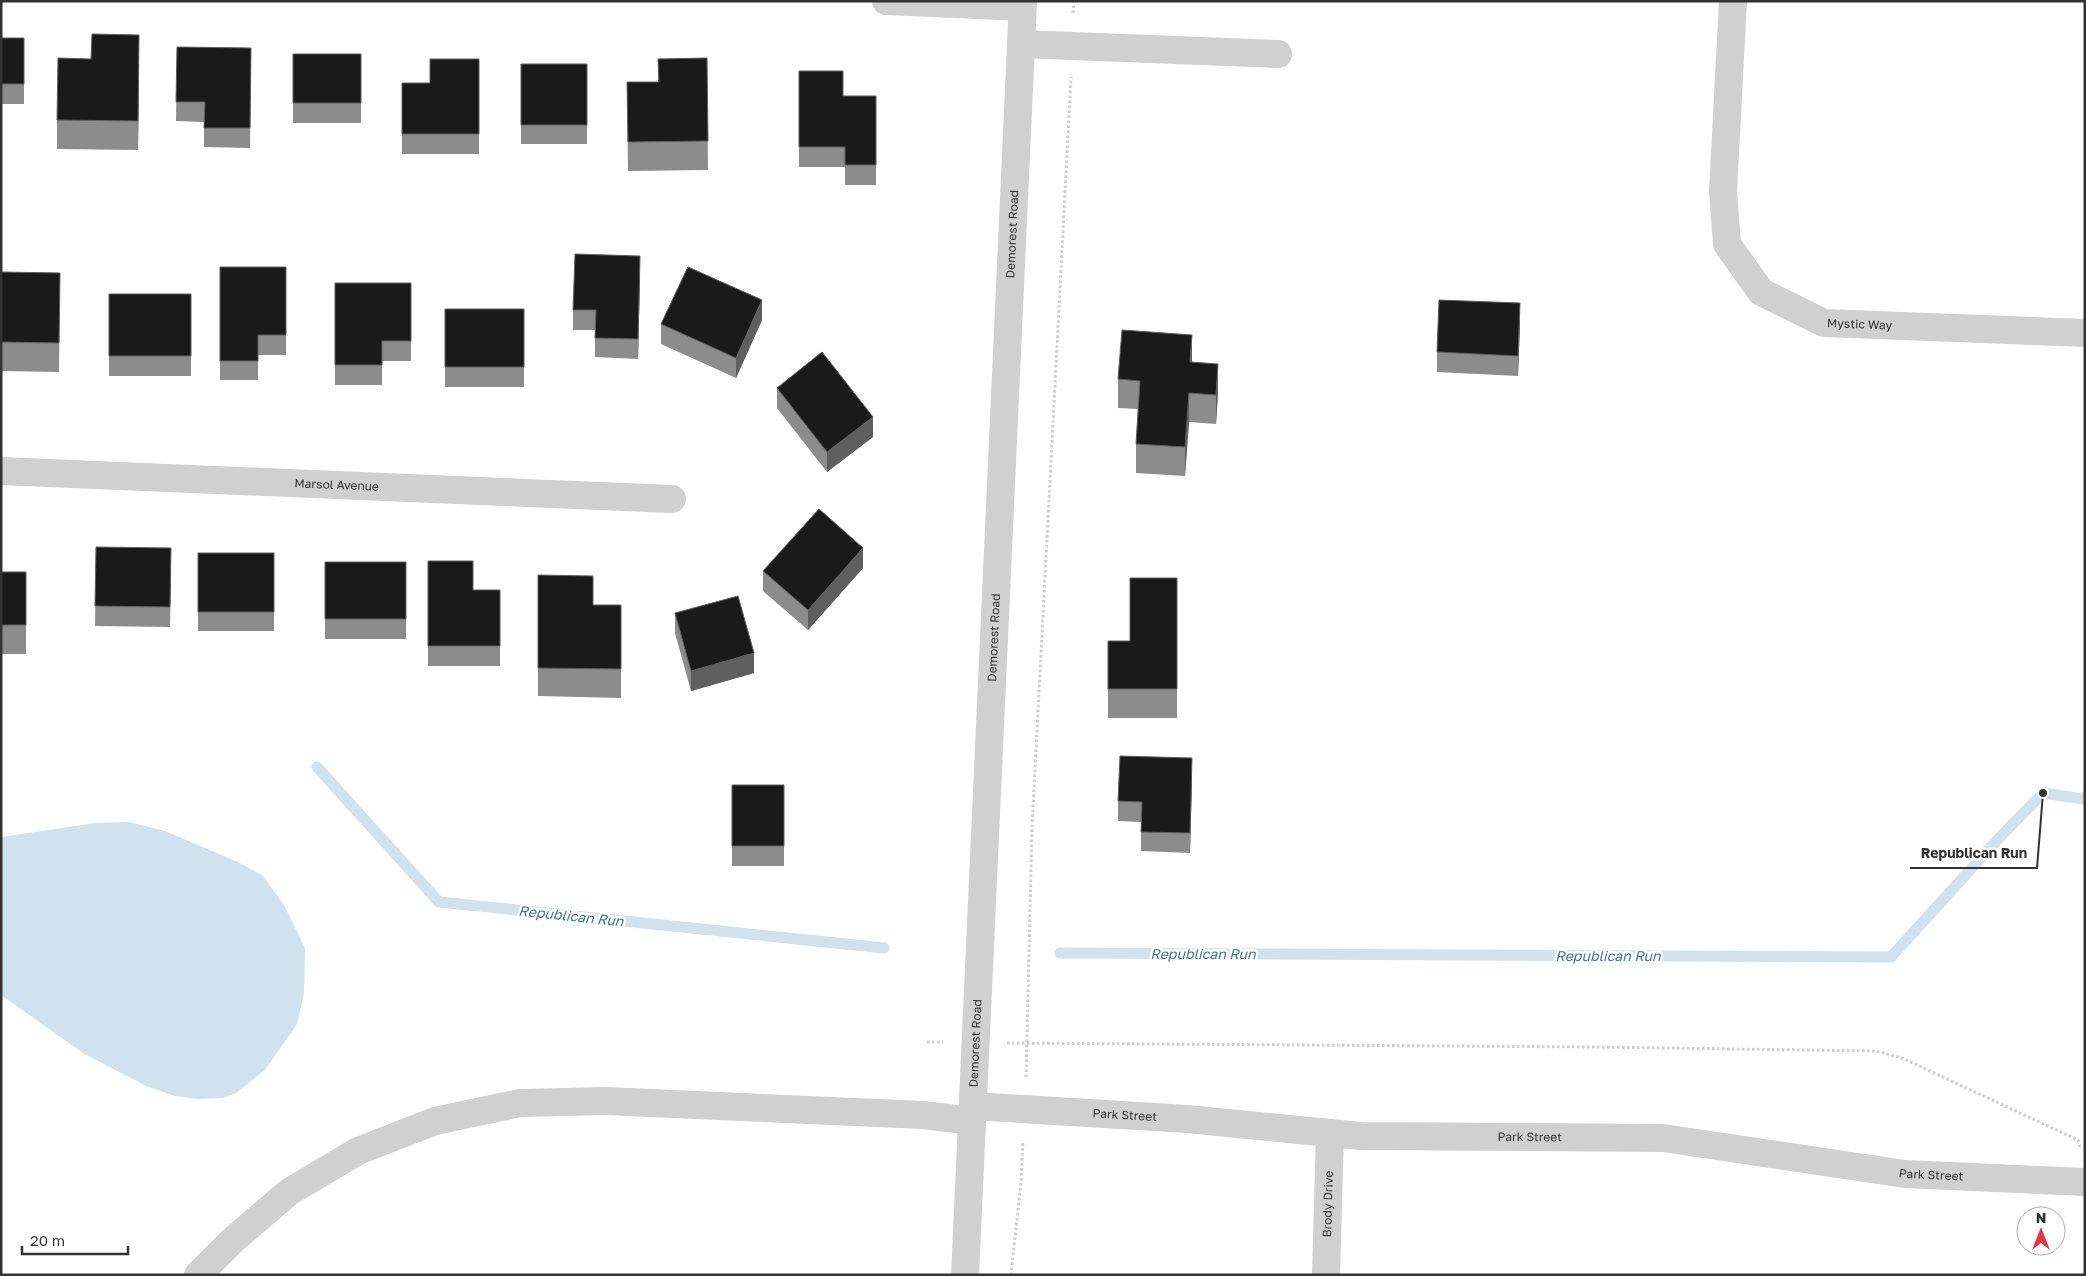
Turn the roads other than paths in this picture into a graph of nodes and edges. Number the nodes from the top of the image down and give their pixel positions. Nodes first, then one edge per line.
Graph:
1 (886, 1) edge
2 (1733, 1) edge
3 (1022, 4) edge
4 (1020, 44) junction
5 (1278, 54) dead end
6 (2085, 333) edge
7 (1, 471) edge
8 (672, 499) dead end
9 (973, 1114) junction
10 (1330, 1133) junction
11 (2085, 1182) edge
12 (198, 1275) edge
13 (965, 1275) edge
14 (1326, 1275) edge

1 - 3 street
2 - 6 street, Mystic Way
3 - 4 street, Demorest Road
4 - 5 street
4 - 9 street, Demorest Road
7 - 8 street, Marsol Avenue
9 - 10 street, Park Street
9 - 12 street, Park Street
9 - 13 street, Demorest Road
10 - 11 street, Park Street
10 - 14 street, Brody Drive

